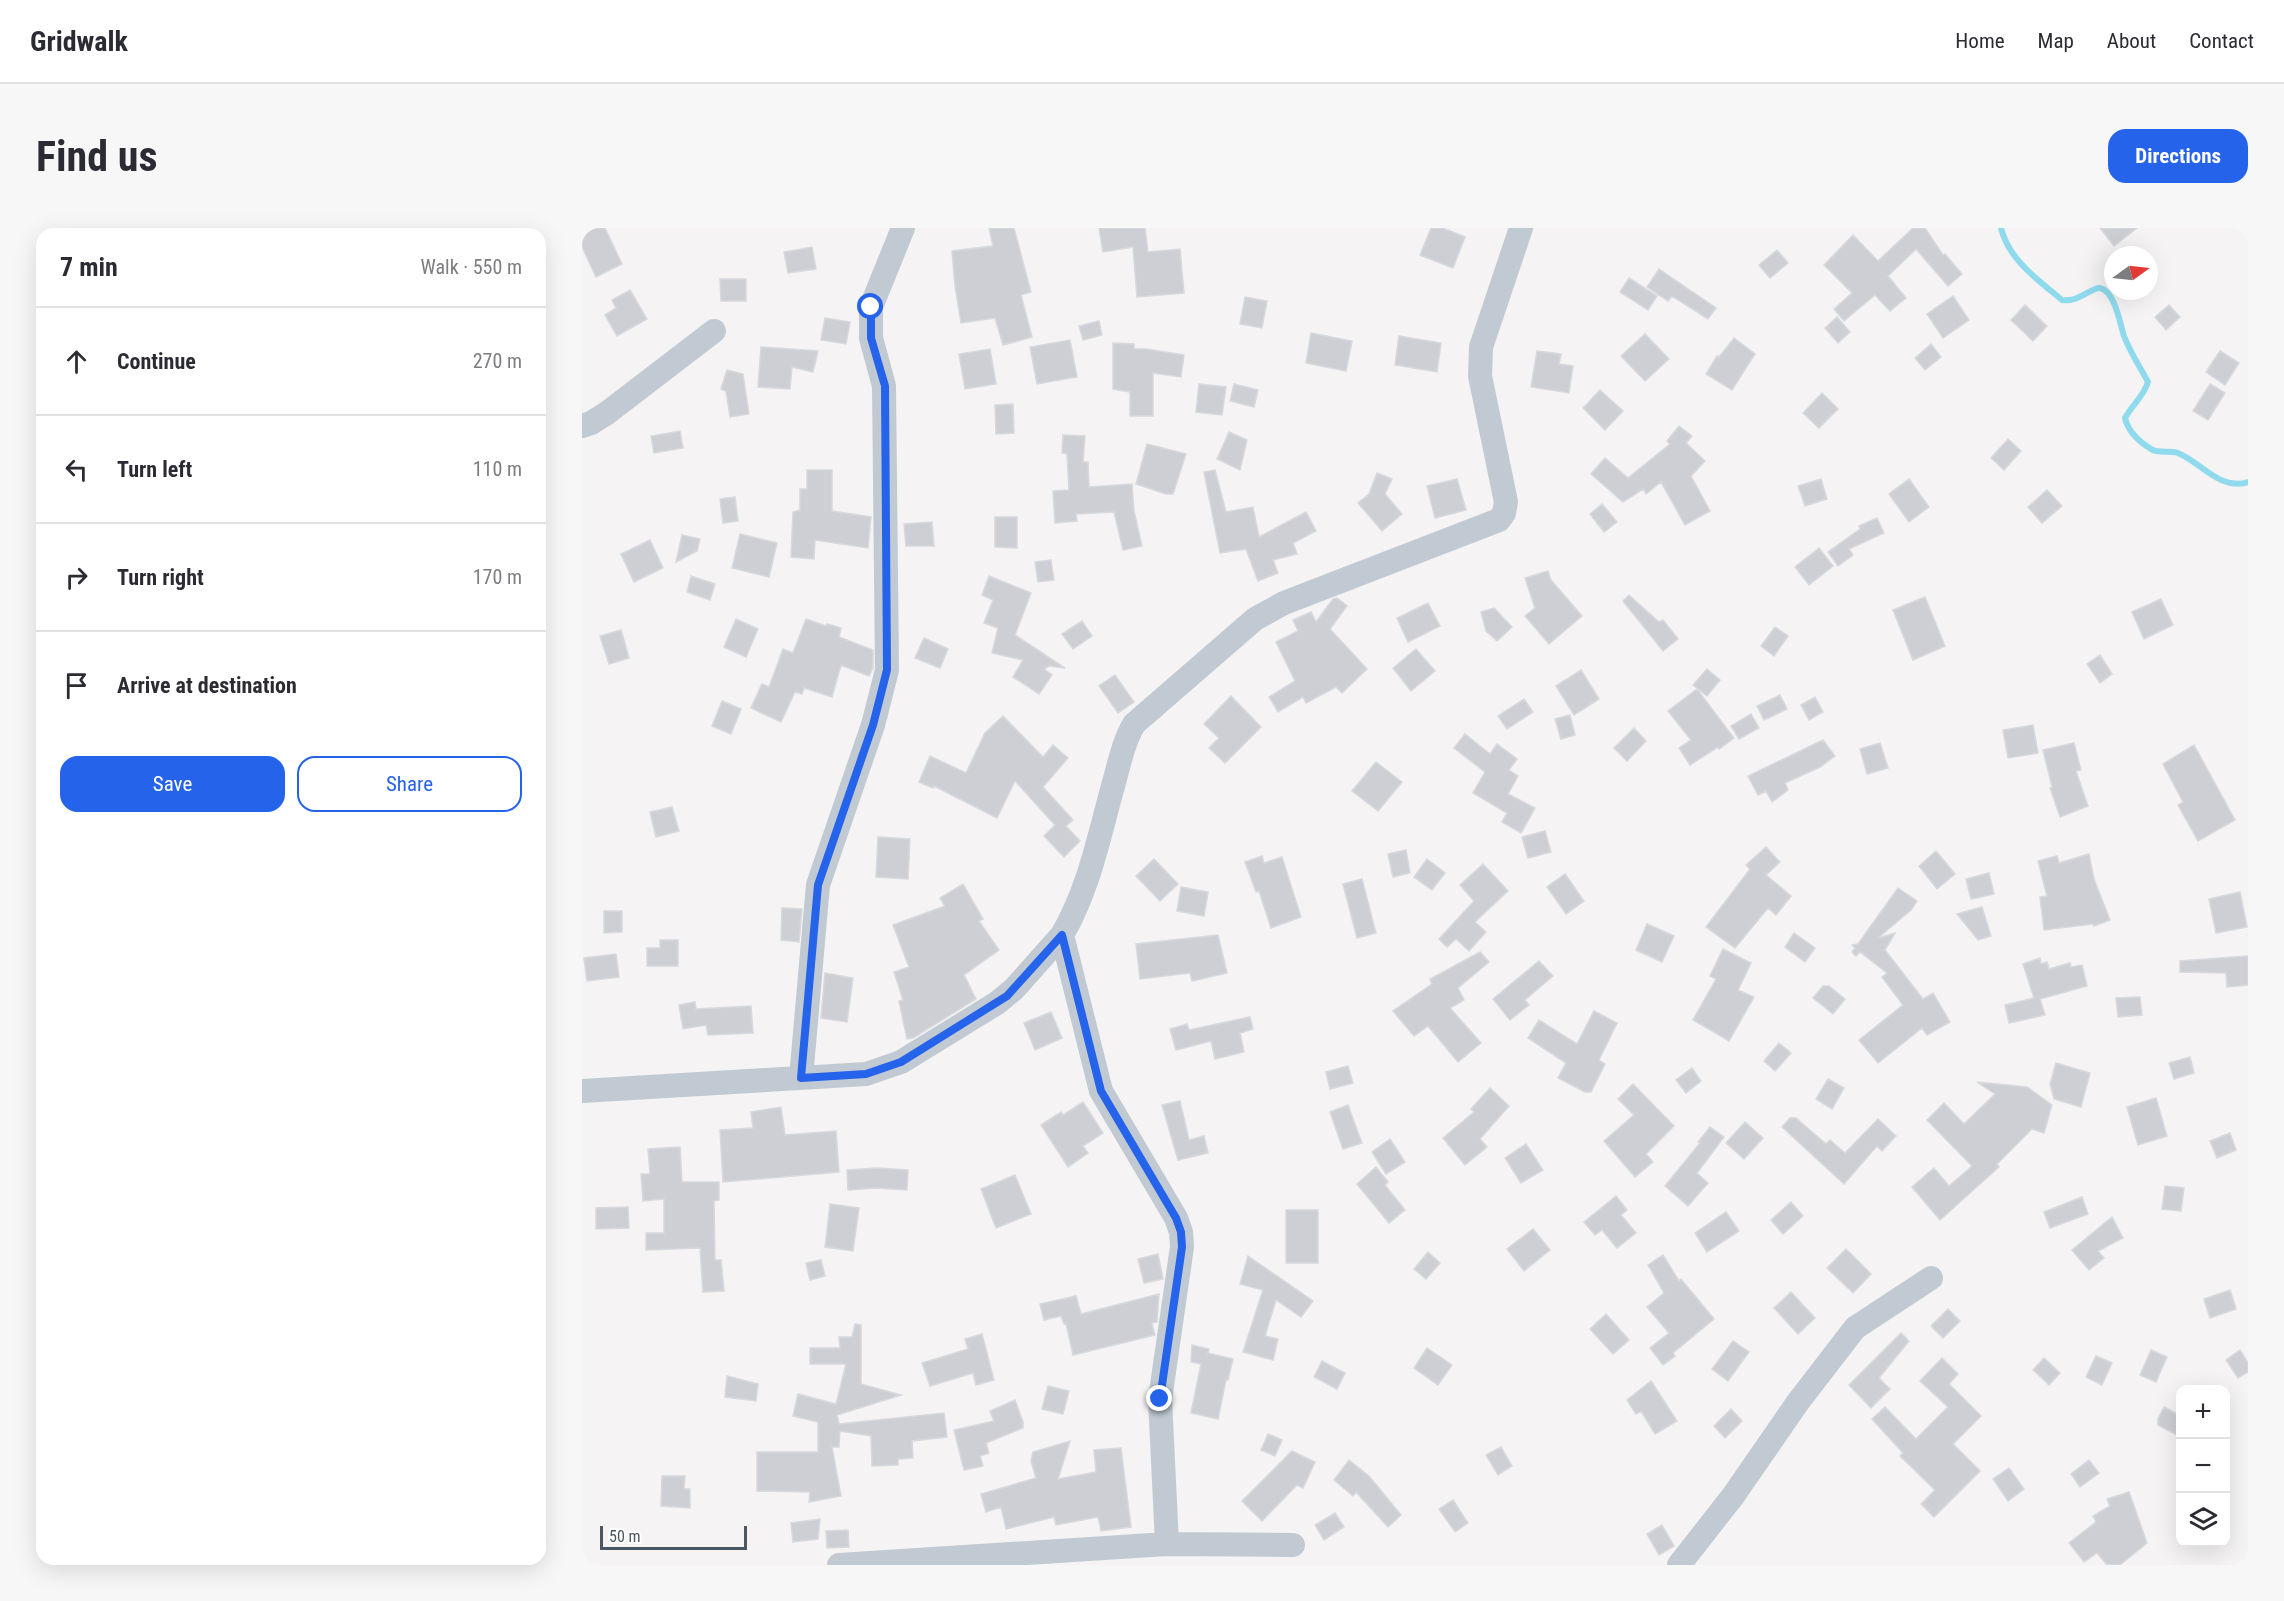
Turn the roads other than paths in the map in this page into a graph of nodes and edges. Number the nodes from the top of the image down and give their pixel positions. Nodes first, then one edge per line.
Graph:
1 (903, 228) edge
2 (1521, 228) edge
3 (714, 331) dead end
4 (582, 426) edge
5 (1062, 935) junction
6 (801, 1078) junction
7 (582, 1091) edge
8 (1931, 1278) dead end
9 (1167, 1544) junction
10 (1293, 1545) dead end
11 (839, 1565) edge
12 (1679, 1565) edge

1 - 6 street
2 - 5 street
3 - 4 street
5 - 6 street
5 - 9 street
6 - 7 street
8 - 12 street
9 - 10 street
9 - 11 street

